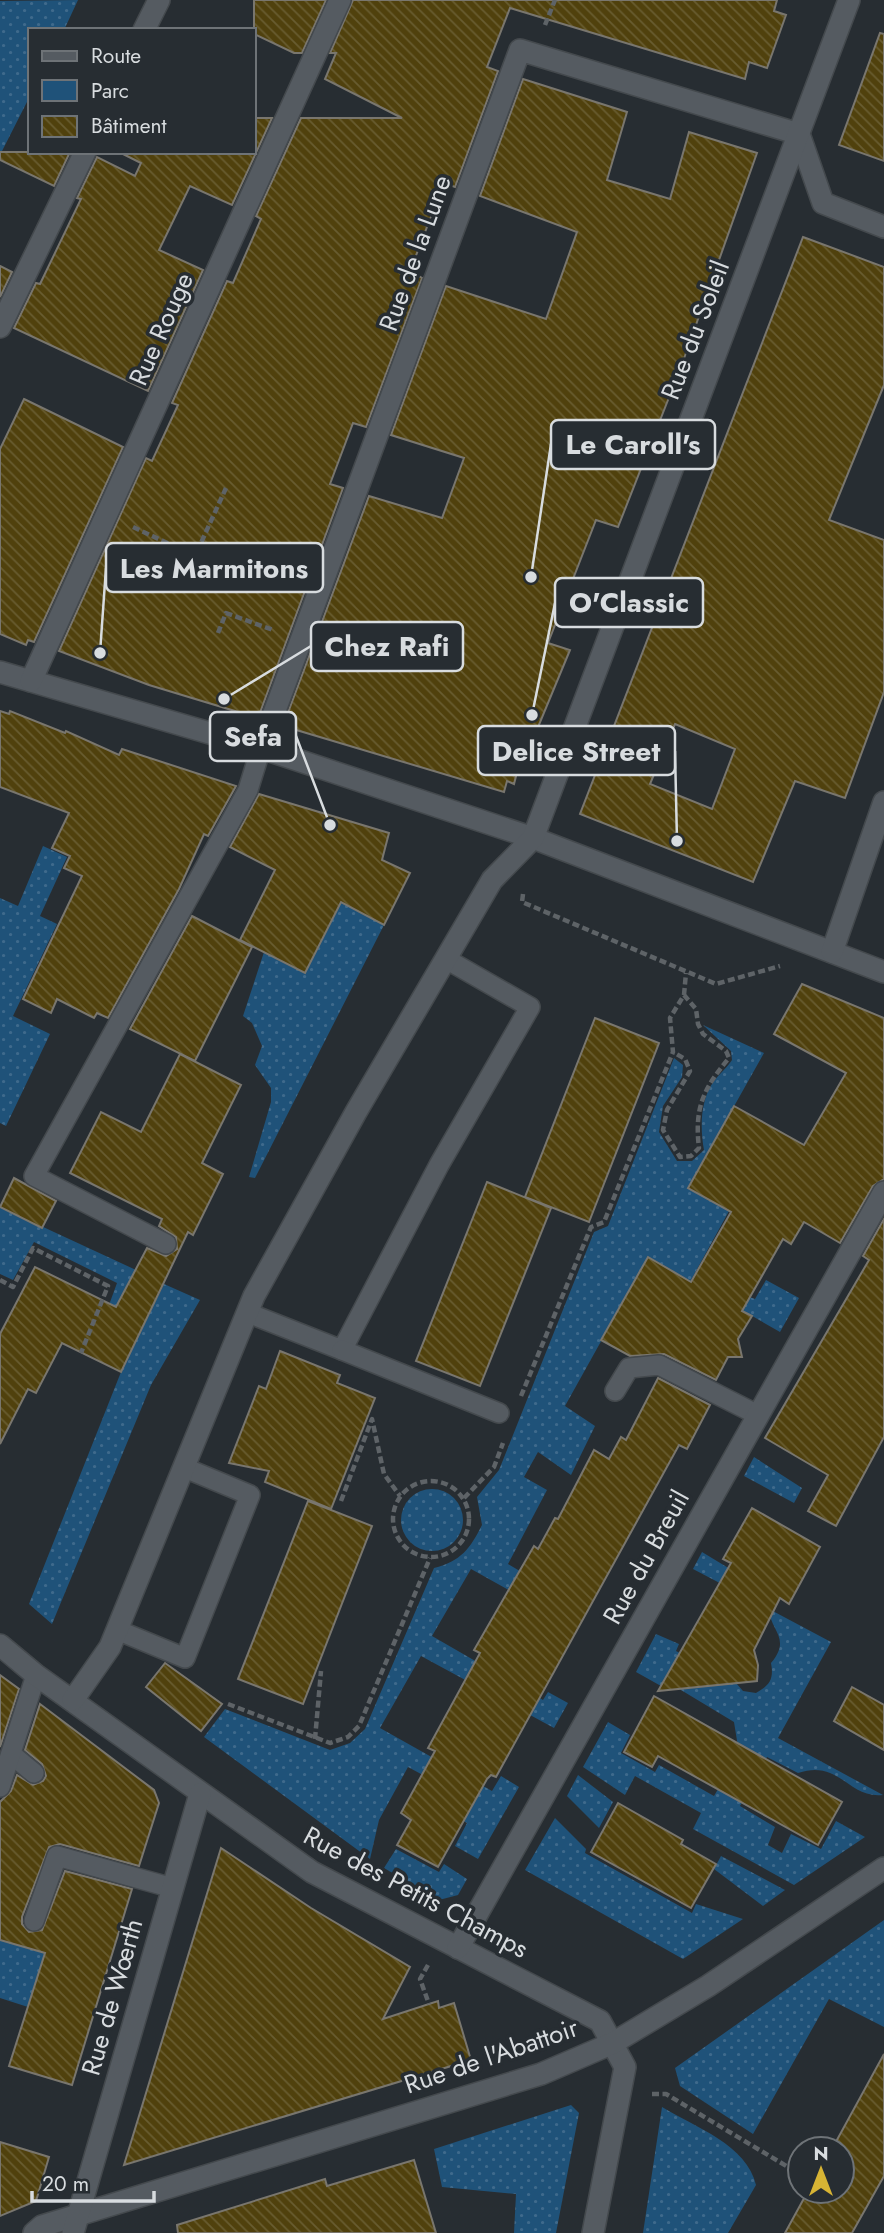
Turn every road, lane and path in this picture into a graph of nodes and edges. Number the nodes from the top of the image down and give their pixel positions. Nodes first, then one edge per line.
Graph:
1 (159, 0) edge
2 (340, 0) edge
3 (849, 0) edge
4 (145, 28) edge
5 (799, 134) junction
6 (84, 154) edge
7 (884, 227) edge
8 (0, 327) edge
9 (226, 488) dead end
10 (107, 516) junction
11 (218, 633) dead end
12 (300, 640) junction
13 (0, 672) edge
14 (31, 681) junction
15 (261, 748) junction
16 (884, 802) edge
17 (533, 838) junction
18 (524, 889) dead end
19 (832, 952) junction
20 (446, 959) junction
21 (884, 972) edge
22 (686, 973) junction
23 (684, 995) junction
24 (673, 1052) junction
25 (884, 1192) edge
26 (166, 1244) dead end
27 (0, 1280) edge
28 (248, 1313) junction
29 (342, 1350) junction
30 (81, 1353) dead end
31 (615, 1391) dead end
32 (520, 1398) dead end
33 (758, 1415) junction
34 (503, 1422) joint
35 (185, 1468) junction
36 (400, 1496) junction
37 (464, 1498) junction
38 (341, 1501) dead end
39 (430, 1558) junction
40 (117, 1630) junction
41 (0, 1645) edge
42 (321, 1671) dead end
43 (36, 1675) junction
44 (73, 1700) junction
45 (228, 1704) dead end
46 (315, 1739) junction
47 (10, 1754) junction
48 (34, 1773) dead end
49 (0, 1787) edge
50 (200, 1794) junction
51 (884, 1868) edge
52 (173, 1888) junction
53 (34, 1921) dead end
54 (458, 1948) junction
55 (612, 2043) junction
56 (620, 2094) junction
57 (786, 2166) edge
58 (76, 2224) edge
59 (34, 2233) edge
60 (593, 2233) edge

1 - 4 street
2 - 10 street, Rue Rouge
3 - 5 street, Rue du Soleil
5 - 7 street
5 - 12 street, Rue de la Lune
5 - 17 street, Rue du Soleil
6 - 8 street
9 - 10 path
10 - 14 street, Rue Rouge
11 - 12 path
12 - 15 street, Rue de la Lune
13 - 14 street
14 - 15 street
15 - 17 street
15 - 26 lane
16 - 19 street
17 - 19 street
17 - 20 street
18 - 22 path
19 - 21 street
19 - 22 path
20 - 28 street
20 - 29 lane
22 - 23 path
23 - 24 path
23 - 24 path
24 - 32 path
25 - 33 street, Rue du Breuil
27 - 30 path
28 - 29 lane
28 - 35 street
29 - 34 lane
31 - 33 lane
33 - 54 street, Rue du Breuil
34 - 37 path
35 - 40 street
35 - 40 lane
36 - 37 path
36 - 38 path
36 - 39 path
37 - 39 path
39 - 46 path
40 - 44 street
41 - 43 street, Rue des Petits Champs
42 - 46 path
43 - 44 street, Rue des Petits Champs
43 - 47 lane
44 - 50 street, Rue des Petits Champs
45 - 46 path
47 - 48 lane
47 - 49 lane
50 - 52 street, Rue de Wœrth
50 - 54 street, Rue des Petits Champs
51 - 55 street, Rue de l'Abattoir
52 - 53 lane
52 - 58 street, Rue de Wœrth
54 - 55 street, Rue des Petits Champs
55 - 56 street, Rue des Petits Champs
55 - 58 street, Rue de l'Abattoir
56 - 57 path
56 - 60 street, Rue des Petits Champs
58 - 59 street, Rue de l'Abattoir

